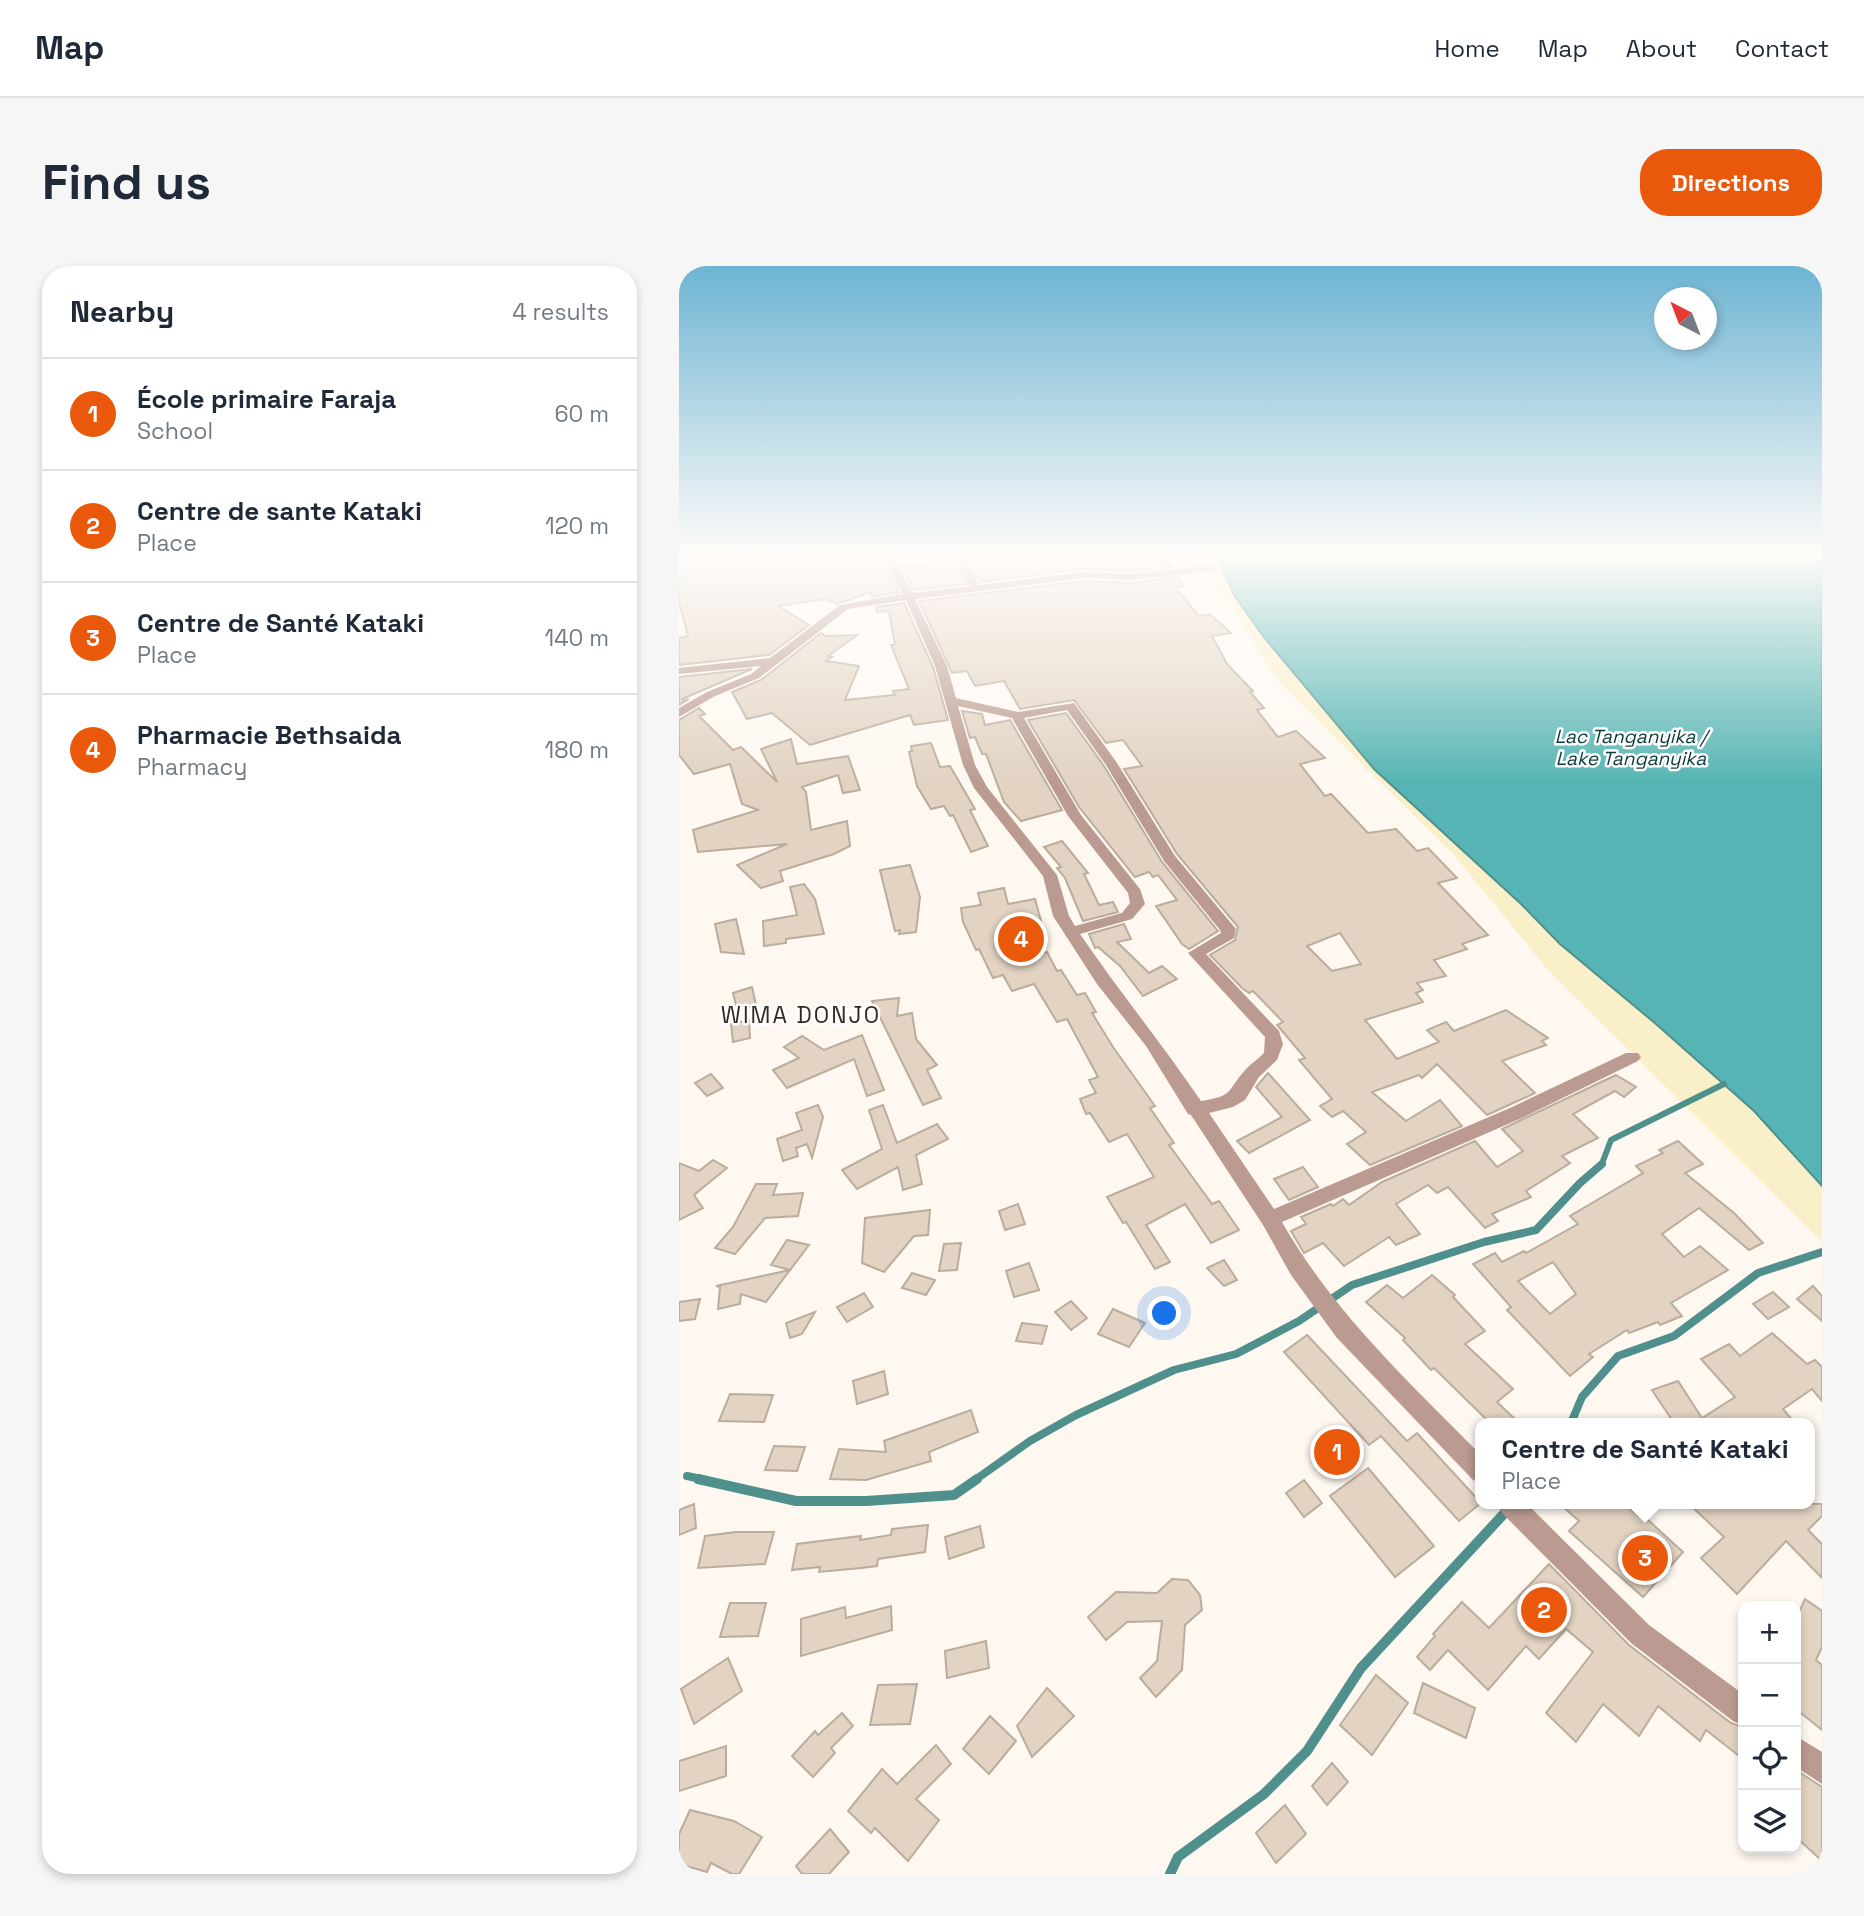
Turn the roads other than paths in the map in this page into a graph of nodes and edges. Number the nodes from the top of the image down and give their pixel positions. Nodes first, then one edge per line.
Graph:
1 (810, 632) edge
2 (925, 632) edge
3 (773, 660) junction
4 (679, 671) edge
5 (952, 701) junction
6 (679, 713) edge
7 (1017, 716) junction
8 (1071, 932) junction
9 (1632, 1057) dead end
10 (1194, 1109) junction
11 (1271, 1219) junction
12 (1475, 1466) edge
13 (1518, 1512) edge
14 (1738, 1707) edge
15 (1801, 1755) edge
16 (1822, 1770) edge

1 - 3 street
2 - 5 street
3 - 4 street
3 - 6 street
5 - 7 street
5 - 8 street
7 - 8 street
7 - 10 street
8 - 10 street
9 - 11 street
10 - 11 street
11 - 12 street
13 - 14 street
15 - 16 street

